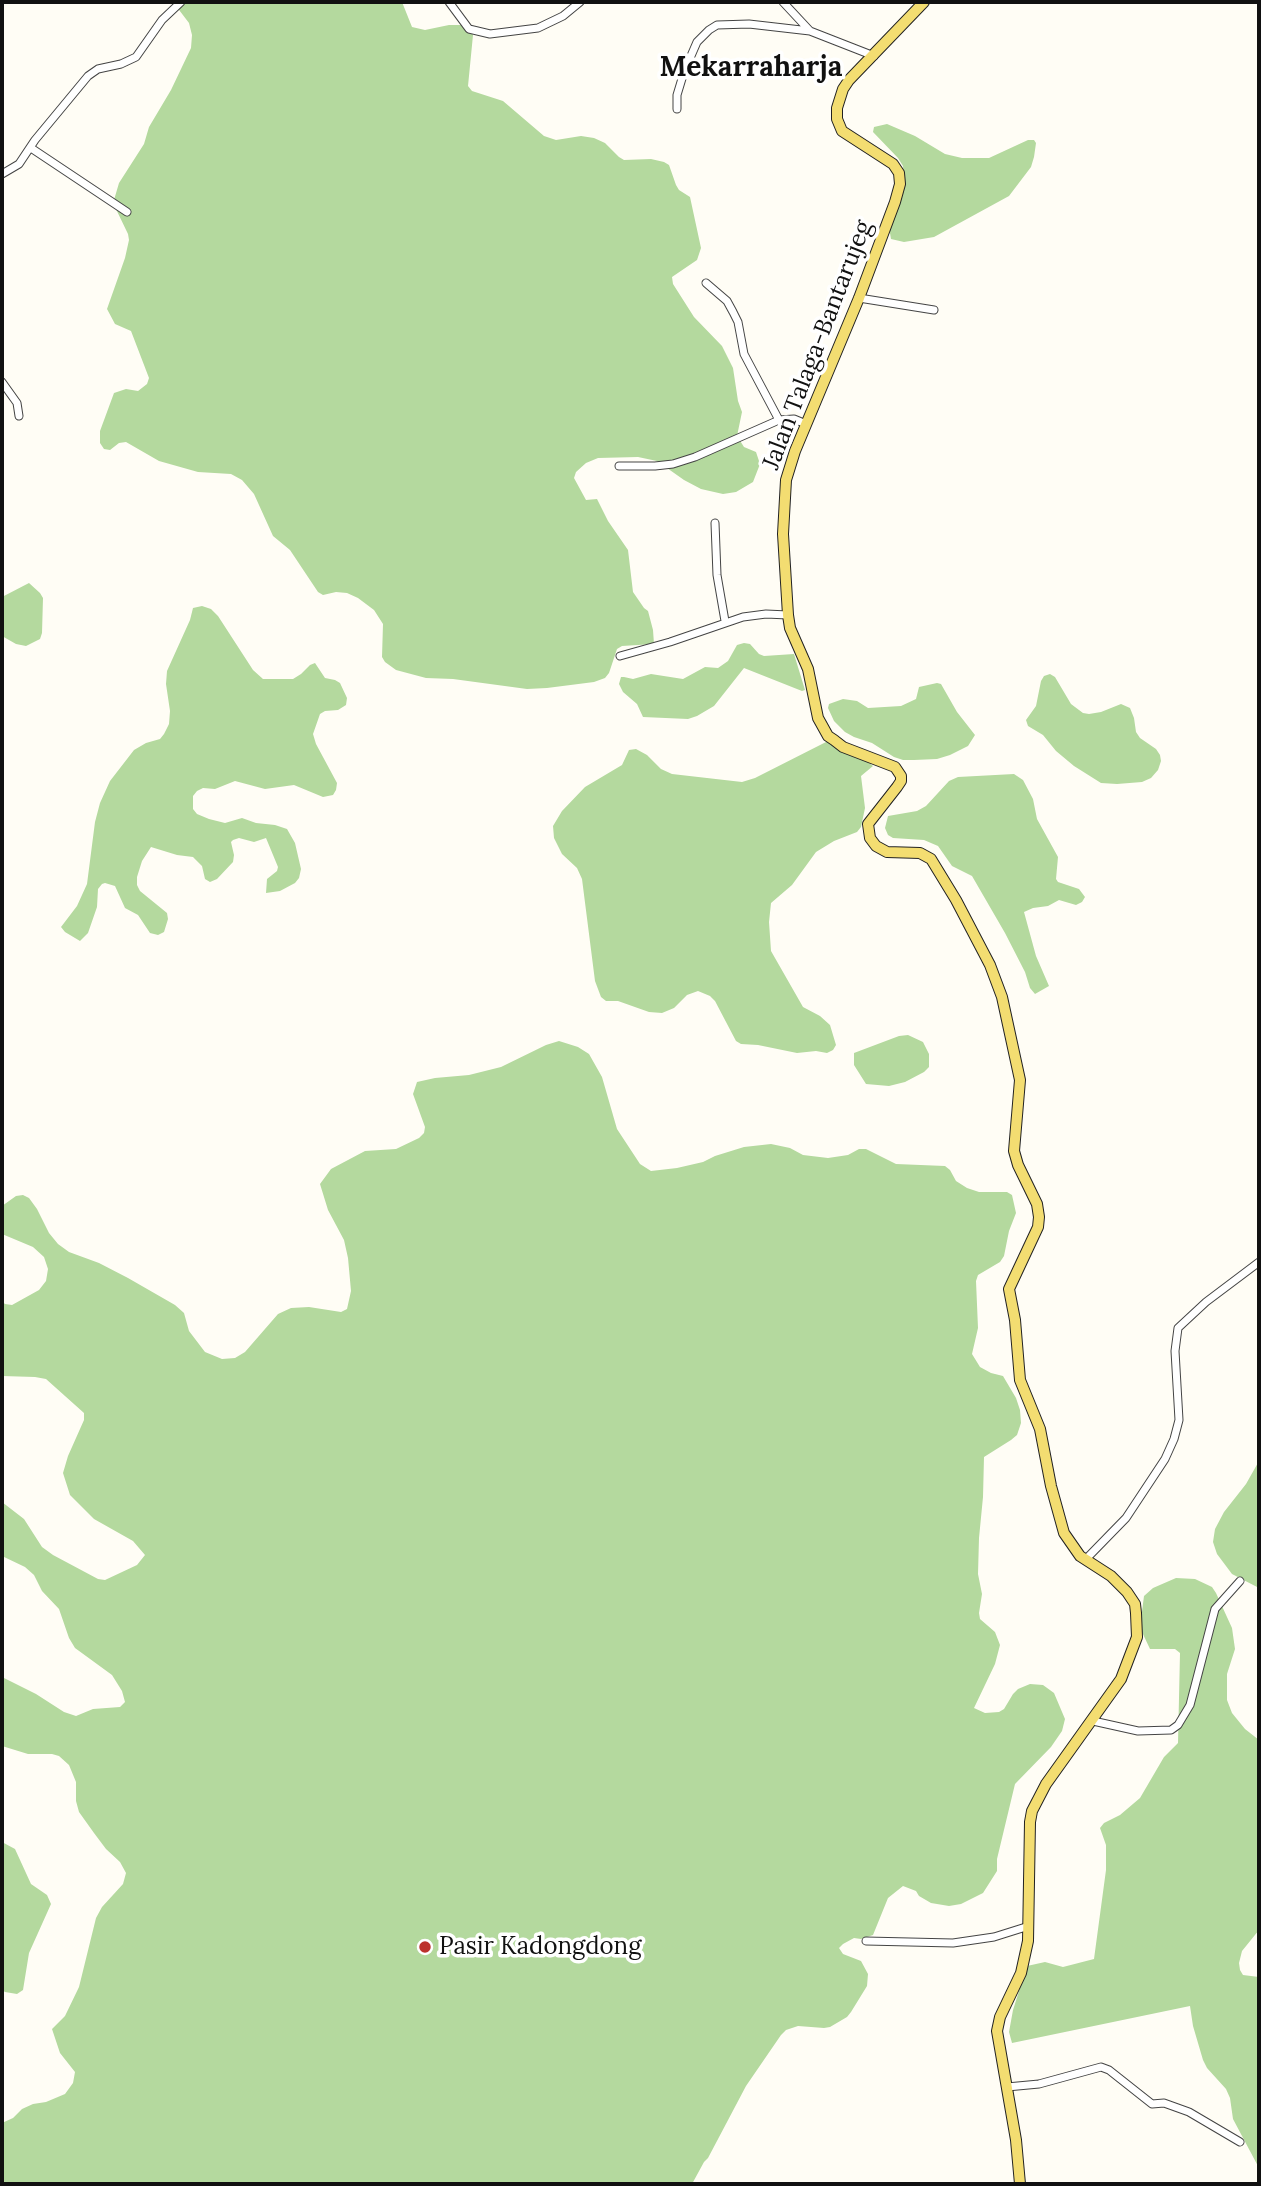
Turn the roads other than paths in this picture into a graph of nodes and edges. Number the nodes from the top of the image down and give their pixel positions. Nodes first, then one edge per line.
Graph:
1 (181, 2) edge
2 (449, 2) edge
3 (580, 2) edge
4 (783, 2) edge
5 (924, 2) edge
6 (810, 31) junction
7 (874, 55) junction
8 (677, 109) dead end
9 (31, 148) junction
10 (2, 174) edge
11 (127, 212) dead end
12 (706, 283) dead end
13 (859, 298) junction
14 (934, 310) dead end
15 (2, 382) edge
16 (19, 416) dead end
17 (779, 420) junction
18 (806, 424) junction
19 (619, 466) dead end
20 (715, 523) dead end
21 (788, 615) junction
22 (725, 621) junction
23 (620, 656) dead end
24 (1259, 1262) edge
25 (1086, 1559) junction
26 (1240, 1581) dead end
27 (1093, 1721) junction
28 (1029, 1926) junction
29 (866, 1941) dead end
30 (1007, 2087) junction
31 (1240, 2142) dead end
32 (1020, 2184) edge

1 - 9 street
2 - 3 street
4 - 6 street
5 - 7 main road, Jalan Talaga-Bantarujeg
6 - 7 street
6 - 8 street
7 - 13 main road, Jalan Talaga-Bantarujeg
9 - 10 street
9 - 11 street
12 - 17 street
13 - 14 street
13 - 18 main road, Jalan Talaga-Bantarujeg
15 - 16 street
17 - 18 street
17 - 19 street
18 - 21 main road, Jalan Talaga-Bantarujeg
20 - 22 street
21 - 22 street
21 - 25 main road, Jalan Talaga-Bantarujeg
22 - 23 street
24 - 25 street
25 - 27 main road, Jalan Talaga-Bantarujeg
26 - 27 street
27 - 28 main road, Jalan Talaga-Bantarujeg
28 - 29 street
28 - 30 main road, Jalan Talaga-Bantarujeg
30 - 31 street
30 - 32 main road, Jalan Talaga-Bantarujeg

